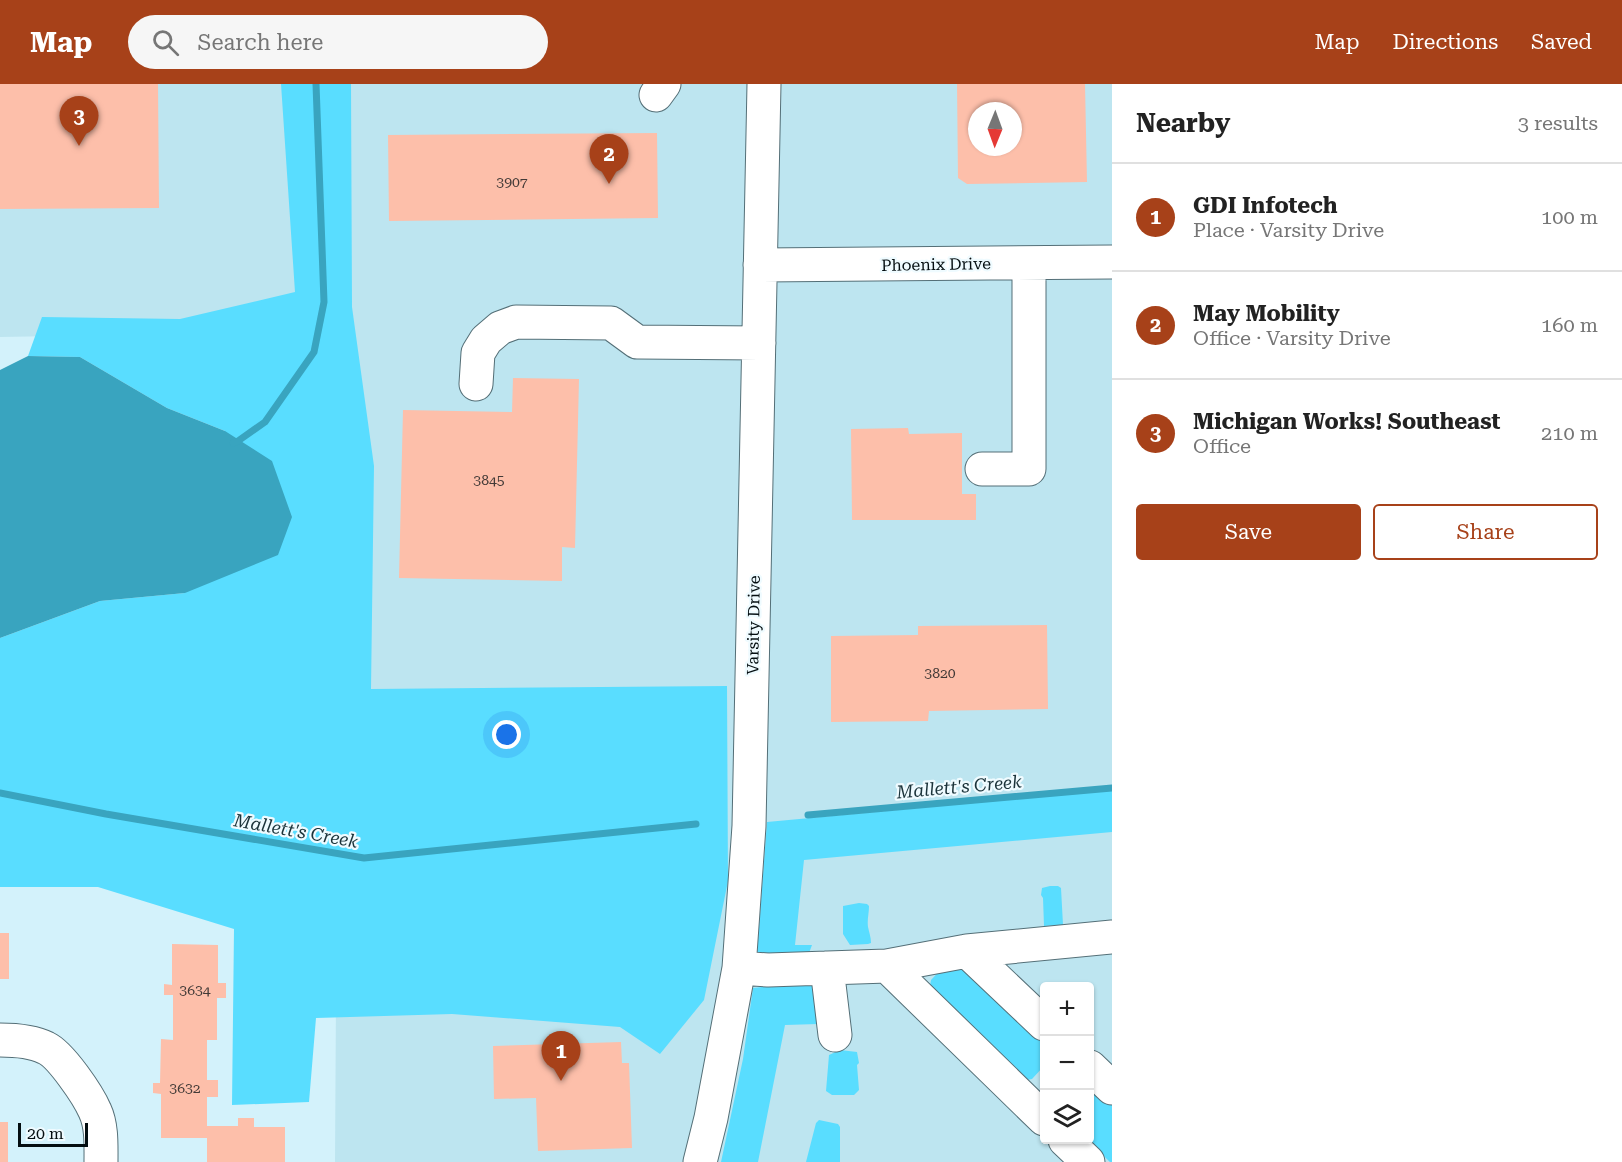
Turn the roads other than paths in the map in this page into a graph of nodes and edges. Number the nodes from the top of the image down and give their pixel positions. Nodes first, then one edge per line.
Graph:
1 (764, 84) edge
2 (1112, 262) edge
3 (1029, 263) junction
4 (760, 265) junction
5 (759, 342) junction
6 (476, 384) dead end
7 (982, 469) dead end
8 (1112, 937) edge
9 (967, 951) junction
10 (887, 966) junction
11 (739, 968) junction
12 (827, 968) junction
13 (1040, 1020) edge
14 (835, 1035) dead end
15 (0, 1040) edge
16 (1094, 1071) edge
17 (1112, 1088) edge
18 (1039, 1102) edge
19 (1069, 1144) edge
20 (101, 1162) edge
21 (700, 1162) edge
22 (1088, 1162) edge

1 - 4 street, Varsity Drive
2 - 3 street, Phoenix Drive
3 - 4 street, Phoenix Drive
3 - 7 street
4 - 5 street, Varsity Drive
5 - 6 street
5 - 11 street, Varsity Drive
8 - 9 street
9 - 10 street
9 - 13 street
10 - 12 street
10 - 18 street
11 - 12 street
11 - 21 street, Varsity Drive
12 - 14 street
15 - 20 street
16 - 17 street
19 - 22 street

